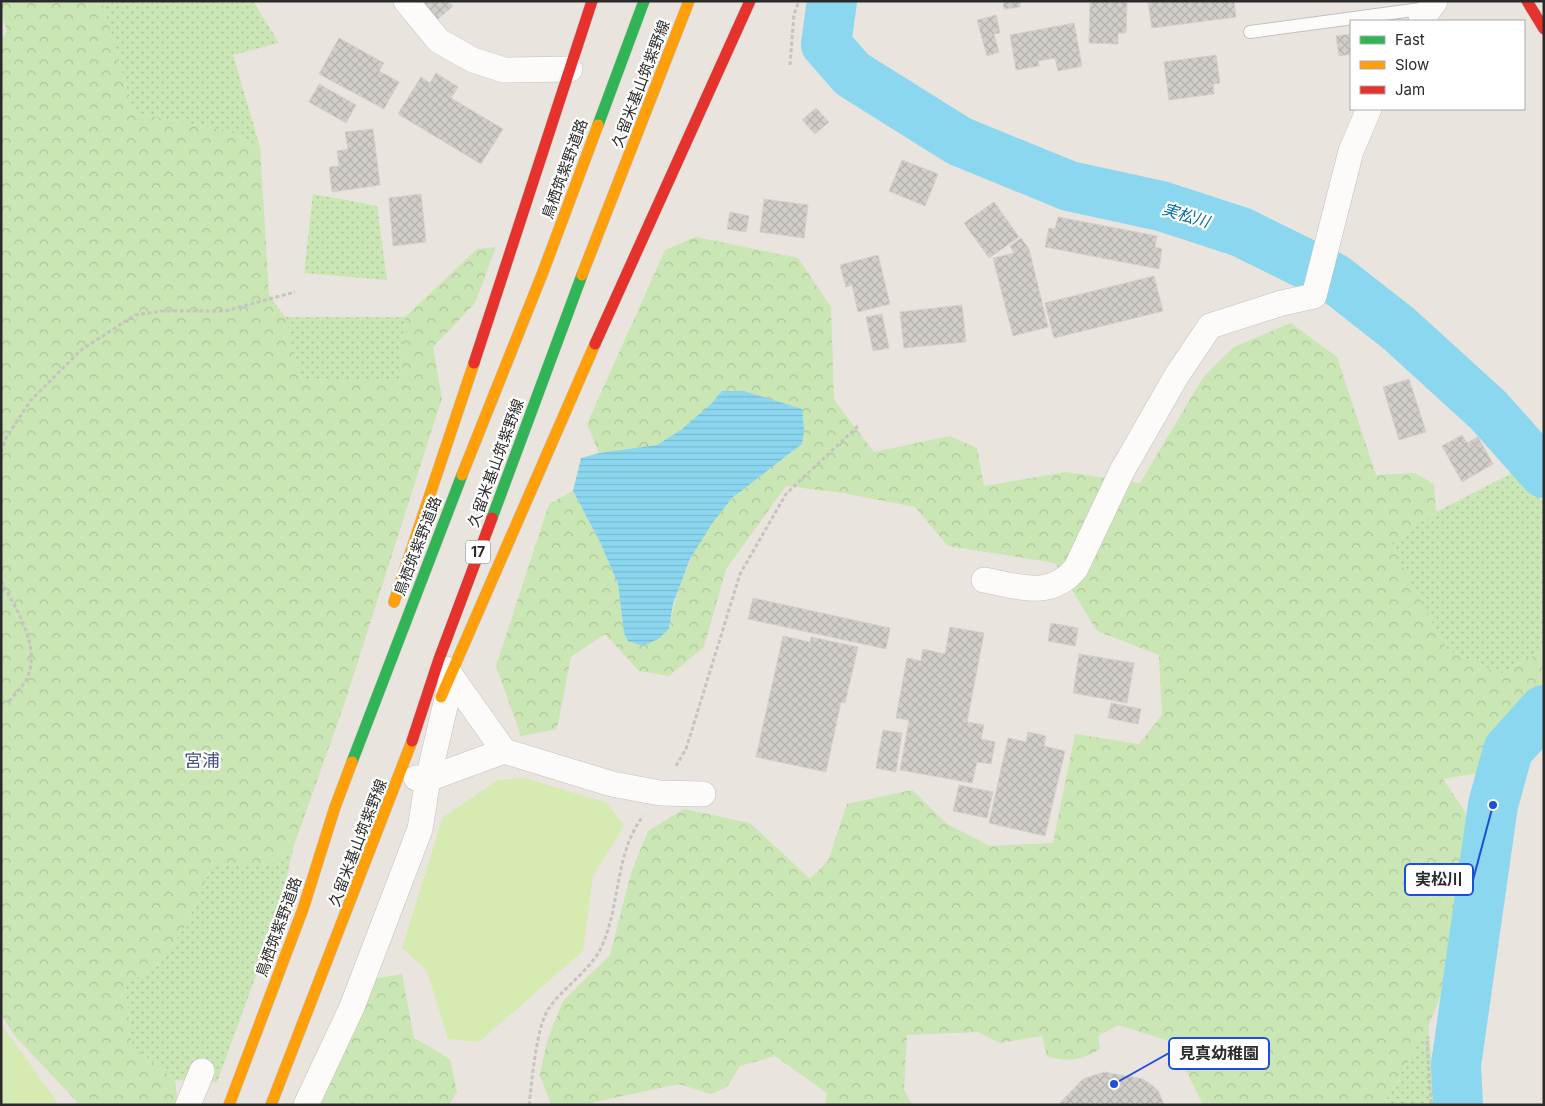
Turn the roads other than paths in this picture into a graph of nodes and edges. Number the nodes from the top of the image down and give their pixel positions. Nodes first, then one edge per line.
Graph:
1 (406, 1) edge
2 (592, 1) edge
3 (644, 1) edge
4 (689, 1) edge
5 (750, 1) edge
6 (1527, 1) edge
7 (1429, 10) edge
8 (1544, 29) edge
9 (1250, 32) dead end
10 (570, 69) junction
11 (1369, 110) edge
12 (984, 580) dead end
13 (389, 617) dead end
14 (445, 668) junction
15 (370, 683) dead end
16 (504, 751) junction
17 (400, 776) junction
18 (428, 779) junction
19 (703, 794) dead end
20 (334, 807) junction
21 (202, 1071) dead end
22 (188, 1105) edge
23 (229, 1105) edge
24 (271, 1105) edge
25 (306, 1105) edge

1 - 10 street
2 - 10 main road
3 - 20 main road, 鳥栖筑紫野道路
4 - 14 main road, 久留米基山筑紫野線 / 17
5 - 14 main road
6 - 8 main road
7 - 9 lane
10 - 13 main road
11 - 12 street
14 - 16 street
14 - 17 main road
14 - 17 main road, 久留米基山筑紫野線 / 17
14 - 18 street
15 - 20 main road
16 - 18 street
16 - 19 street
17 - 18 street
17 - 24 main road, 久留米基山筑紫野線 / 17
18 - 25 street
20 - 23 main road, 鳥栖筑紫野道路
21 - 22 street

